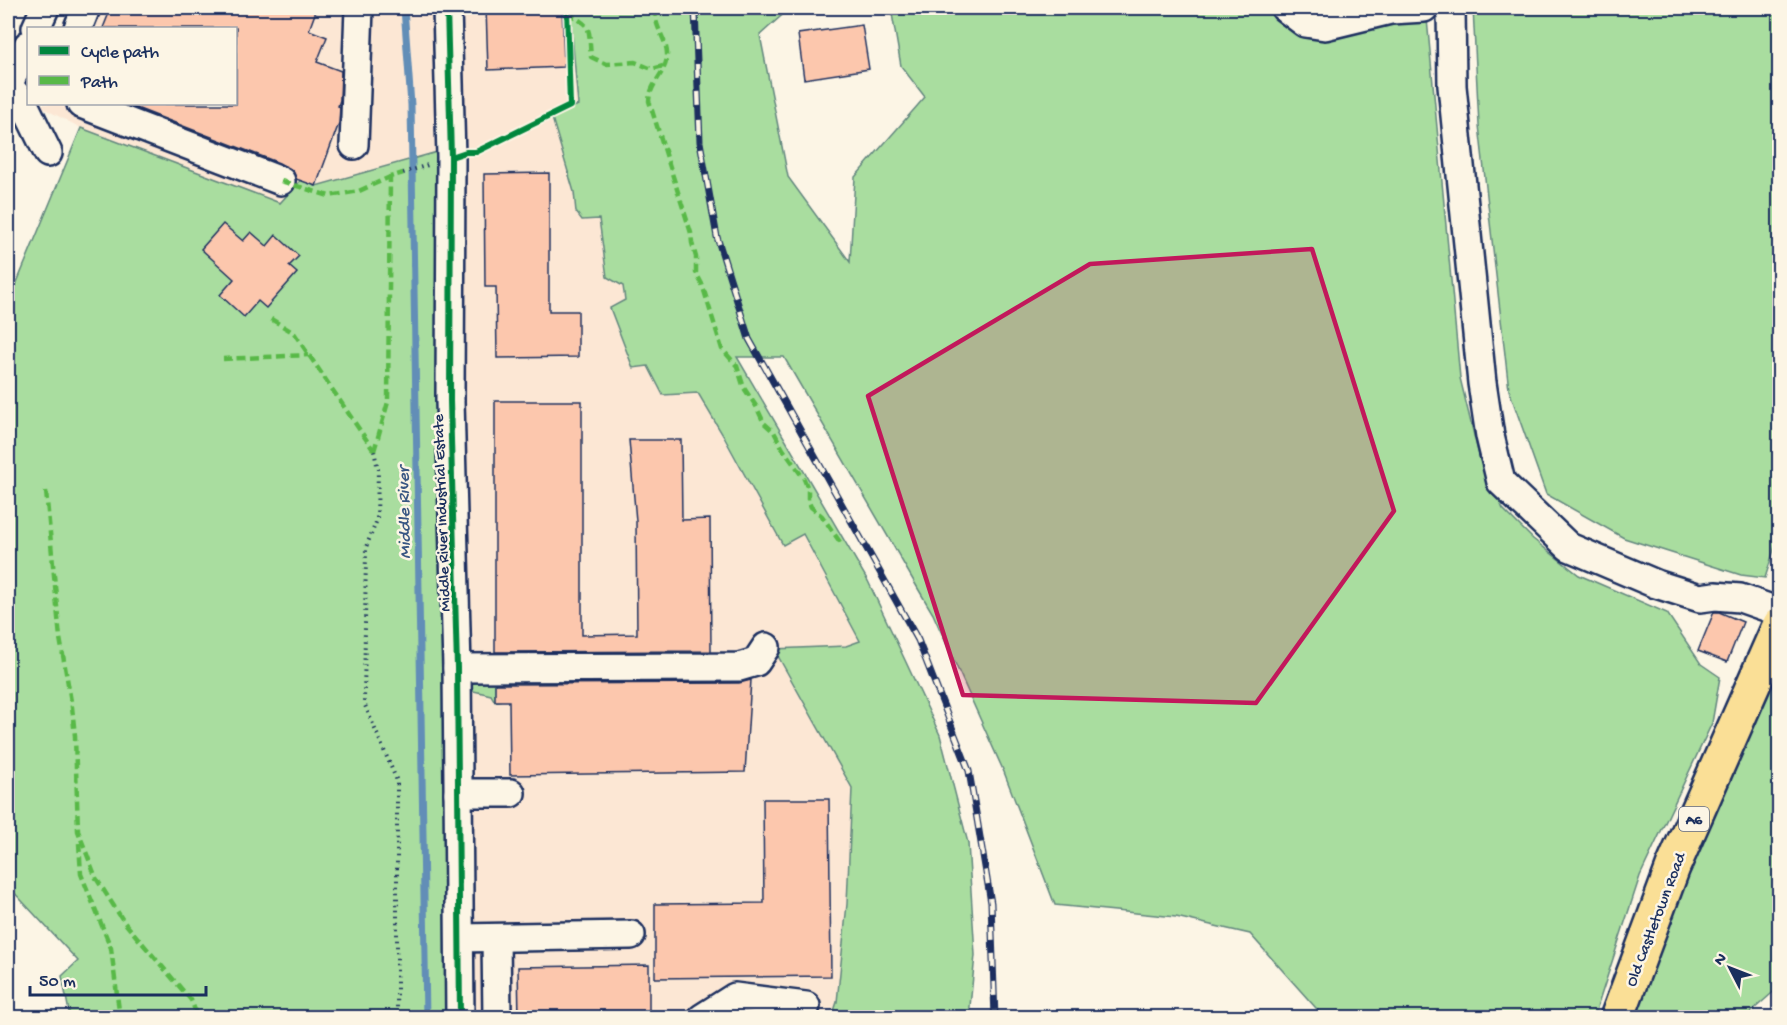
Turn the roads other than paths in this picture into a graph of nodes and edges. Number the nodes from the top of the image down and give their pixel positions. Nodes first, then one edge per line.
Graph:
1 (45, 8) edge
2 (86, 8) edge
3 (359, 8) edge
4 (447, 8) edge
5 (1285, 8) edge
6 (1424, 8) edge
7 (1451, 8) edge
8 (36, 27) edge
9 (78, 27) edge
10 (21, 68) edge
11 (84, 105) edge
12 (354, 146) dead end
13 (48, 153) dead end
14 (281, 181) dead end
15 (1779, 612) edge
16 (1779, 624) edge
17 (766, 647) dead end
18 (457, 668) junction
19 (458, 793) junction
20 (511, 793) dead end
21 (630, 935) dead end
22 (460, 938) junction
23 (496, 938) junction
24 (806, 1006) dead end
25 (460, 1017) edge
26 (497, 1017) edge
27 (702, 1017) edge
28 (1617, 1017) edge

1 - 8 street
2 - 9 street
3 - 12 street
4 - 18 street, Middle River Industrial Estate
5 - 6 street
7 - 15 street
10 - 13 street
11 - 14 street
16 - 28 highway, Old Castletown Road / A6
17 - 18 street
18 - 19 street, Middle River Industrial Estate
19 - 20 street
19 - 22 street, Middle River Industrial Estate
21 - 23 street
22 - 23 street
22 - 25 street, Middle River Industrial Estate
23 - 26 street
24 - 27 street

